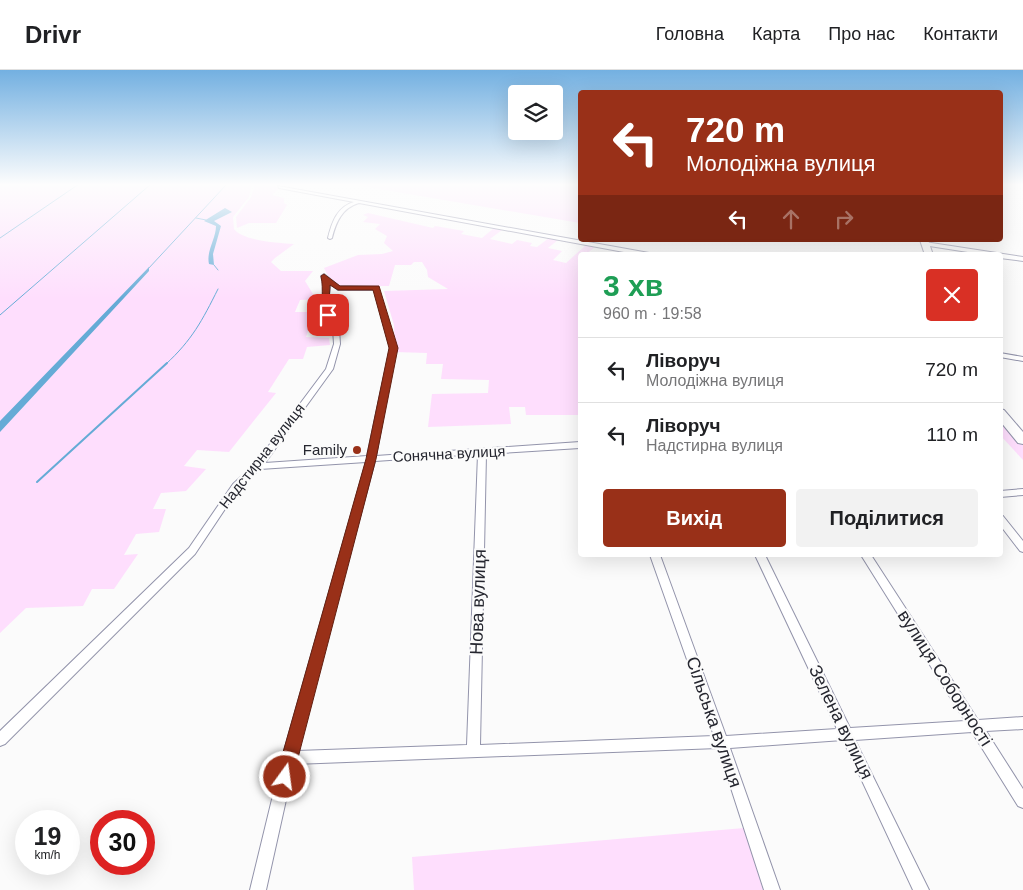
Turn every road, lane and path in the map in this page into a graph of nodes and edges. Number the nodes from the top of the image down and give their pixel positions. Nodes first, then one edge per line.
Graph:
1 (334, 222) edge
2 (470, 222) edge
3 (330, 238) dead end
4 (924, 242) edge
5 (971, 242) dead end
6 (975, 251) junction
7 (633, 252) edge
8 (981, 252) edge
9 (1003, 256) edge
10 (1023, 259) edge
11 (1003, 355) edge
12 (1023, 359) edge
13 (1003, 417) edge
14 (1023, 440) edge
15 (578, 446) edge
16 (482, 452) junction
17 (371, 459) junction
18 (258, 466) junction
19 (1023, 492) edge
20 (1003, 494) edge
21 (1003, 522) edge
22 (1023, 548) edge
23 (656, 557) edge
24 (761, 557) edge
25 (867, 557) edge
26 (1023, 723) edge
27 (976, 726) junction
28 (847, 733) junction
29 (0, 740) edge
30 (722, 742) junction
31 (473, 752) junction
32 (289, 758) junction
33 (1023, 801) edge
34 (258, 890) edge
35 (772, 890) edge
36 (921, 890) edge

1 - 3 street
2 - 7 street
4 - 6 street
5 - 6 street
6 - 8 street
9 - 10 street
11 - 12 street
13 - 14 highway
15 - 16 street, Сонячна вулиця
16 - 17 street, Сонячна вулиця
16 - 31 street, Нова вулиця
17 - 18 street, Сонячна вулиця
17 - 18 street, Надстирна вулиця
17 - 32 street
18 - 29 street, Надстирна вулиця
19 - 20 street
21 - 22 street
23 - 30 street, Сільська вулиця
24 - 28 street, Зелена вулиця
25 - 27 street, вулиця Соборності
26 - 27 street
27 - 28 street
27 - 33 street, вулиця Соборності
28 - 30 street
28 - 36 street, Зелена вулиця
30 - 31 street
30 - 35 street, Сільська вулиця
31 - 32 street
32 - 34 street

